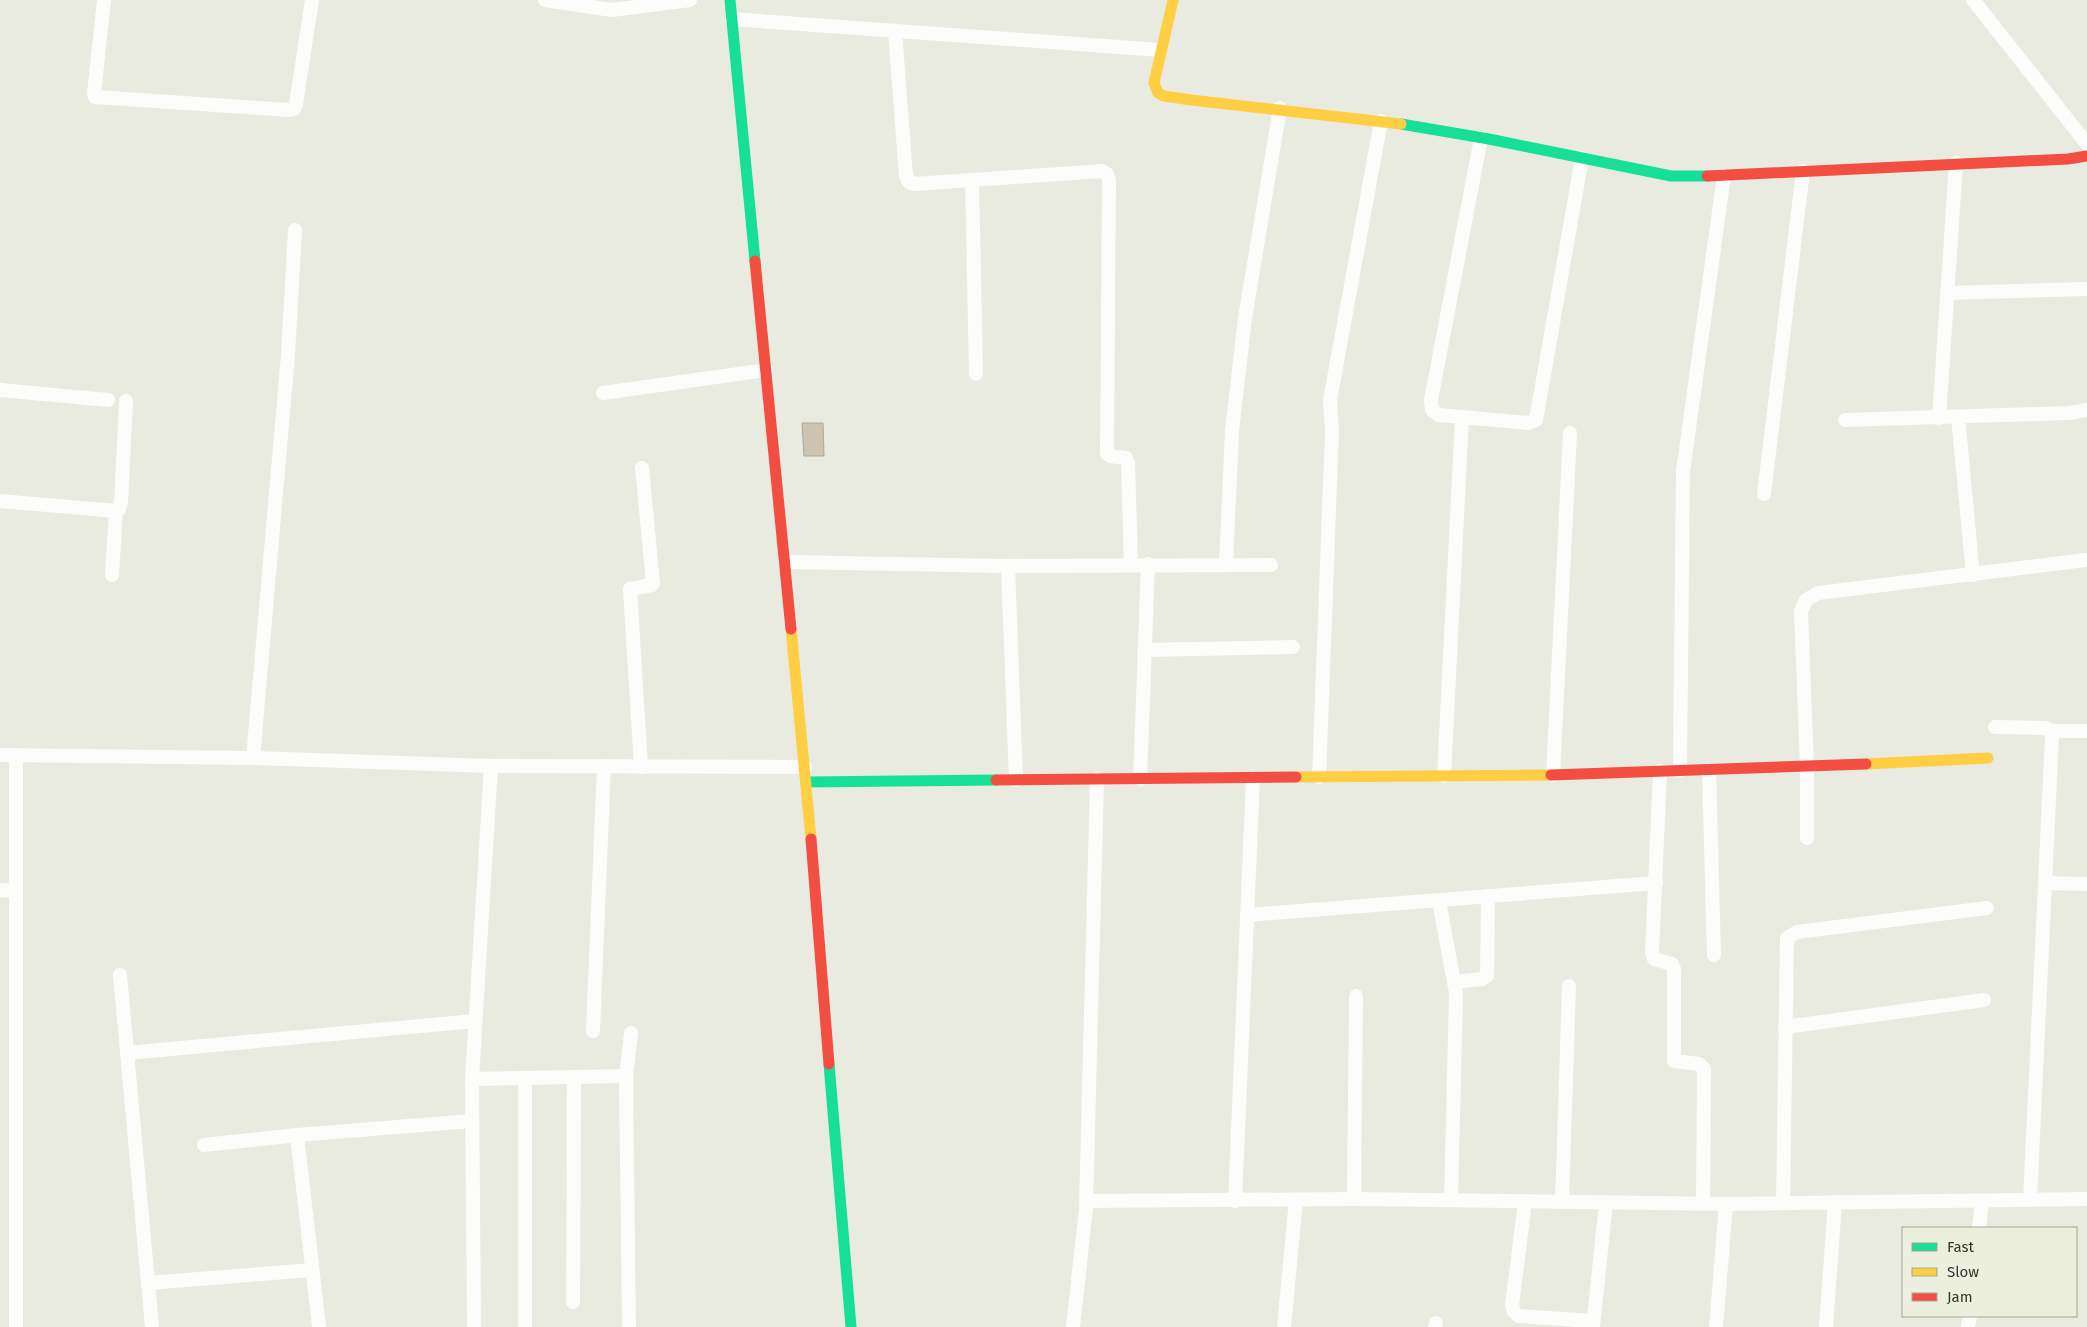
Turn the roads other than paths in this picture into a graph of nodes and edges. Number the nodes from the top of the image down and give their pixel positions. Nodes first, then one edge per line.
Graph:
1 (104, 0) edge
2 (312, 0) edge
3 (545, 0) edge
4 (690, 0) edge
5 (730, 0) edge
6 (1173, 0) edge
7 (1973, 0) edge
8 (732, 19) junction
9 (895, 30) junction
10 (1160, 50) junction
11 (1280, 108) junction
12 (1381, 121) junction
13 (1481, 138) junction
14 (2087, 144) edge
15 (2087, 156) edge
16 (1582, 158) junction
17 (1956, 163) junction
18 (1804, 171) junction
19 (1724, 176) junction
20 (972, 180) junction
21 (295, 230) dead end
22 (2087, 289) edge
23 (1948, 293) junction
24 (766, 370) junction
25 (976, 374) dead end
26 (0, 390) edge
27 (604, 393) dead end
28 (108, 400) dead end
29 (126, 401) dead end
30 (2087, 410) edge
31 (1462, 417) junction
32 (1958, 417) junction
33 (1939, 418) junction
34 (1845, 420) dead end
35 (1570, 434) dead end
36 (642, 468) dead end
37 (1764, 494) dead end
38 (0, 501) edge
39 (116, 511) junction
40 (2086, 560) dead end
41 (785, 562) junction
42 (1132, 564) junction
43 (1148, 564) junction
44 (1226, 564) junction
45 (1271, 565) dead end
46 (1008, 566) junction
47 (112, 575) dead end
48 (1973, 575) junction
49 (1293, 647) dead end
50 (1144, 650) junction
51 (1995, 727) dead end
52 (2051, 731) junction
53 (2087, 732) edge
54 (0, 755) edge
55 (16, 756) junction
56 (253, 758) junction
57 (1988, 758) dead end
58 (491, 766) junction
59 (604, 766) junction
60 (641, 766) junction
61 (805, 767) junction
62 (1807, 768) junction
63 (1709, 770) junction
64 (1660, 771) junction
65 (1680, 771) junction
66 (1553, 775) junction
67 (1444, 776) junction
68 (1319, 777) junction
69 (1253, 778) junction
70 (1097, 779) junction
71 (1140, 779) junction
72 (1016, 780) junction
73 (806, 782) junction
74 (1807, 838) dead end
75 (1656, 883) junction
76 (2045, 883) junction
77 (2087, 884) edge
78 (0, 890) edge
79 (16, 891) junction
80 (1488, 896) junction
81 (1439, 902) junction
82 (1987, 908) dead end
83 (1247, 915) junction
84 (1714, 955) dead end
85 (120, 975) dead end
86 (1454, 982) junction
87 (1569, 986) dead end
88 (1356, 996) dead end
89 (1984, 1000) dead end
90 (475, 1021) junction
91 (1785, 1027) junction
92 (593, 1031) dead end
93 (631, 1033) dead end
94 (127, 1053) junction
95 (626, 1076) junction
96 (574, 1077) junction
97 (524, 1078) junction
98 (472, 1079) junction
99 (472, 1121) junction
100 (297, 1134) junction
101 (204, 1145) dead end
102 (1354, 1199) junction
103 (2087, 1199) edge
104 (1296, 1200) junction
105 (1451, 1200) junction
106 (2030, 1200) junction
107 (1086, 1201) junction
108 (1235, 1201) junction
109 (1982, 1201) junction
110 (1525, 1202) junction
111 (1562, 1202) junction
112 (1835, 1202) junction
113 (1606, 1203) junction
114 (1784, 1203) junction
115 (1704, 1204) junction
116 (1726, 1204) junction
117 (1979, 1227) edge
118 (312, 1270) junction
119 (148, 1283) junction
120 (573, 1302) dead end
121 (1593, 1324) edge
122 (16, 1327) edge
123 (152, 1327) edge
124 (319, 1327) edge
125 (474, 1327) edge
126 (525, 1327) edge
127 (629, 1327) edge
128 (851, 1327) edge
129 (1073, 1327) edge
130 (1284, 1327) edge
131 (1716, 1327) edge
132 (1826, 1327) edge

1 - 2 street
3 - 4 street
5 - 8 street
6 - 10 street
7 - 14 street
8 - 9 street
8 - 24 street
9 - 10 street
9 - 20 street
10 - 11 street
11 - 12 street
11 - 44 street
12 - 13 street
12 - 68 street
13 - 16 street
13 - 31 street
15 - 17 street
16 - 19 street
16 - 31 street
17 - 18 street
17 - 23 street
18 - 19 street
18 - 37 street
19 - 65 street
20 - 25 street
20 - 42 street
21 - 56 street
22 - 23 street
23 - 33 street
24 - 27 street
24 - 41 street
26 - 28 street
29 - 39 street
30 - 32 street
31 - 67 street
32 - 33 street
32 - 48 street
33 - 34 street
35 - 66 street
36 - 60 street
38 - 39 street
39 - 47 street
40 - 48 street
41 - 46 street
41 - 61 street
42 - 43 street
42 - 46 street
43 - 44 street
43 - 50 street
44 - 45 street
46 - 72 street
48 - 62 street
49 - 50 street
50 - 71 street
51 - 52 street
52 - 53 street
52 - 76 street
54 - 55 street
55 - 56 street
55 - 79 street
56 - 58 street
57 - 62 street
58 - 59 street
58 - 90 street
59 - 60 street
59 - 92 street
60 - 61 street
61 - 73 street
62 - 63 street
62 - 74 street
63 - 65 street
63 - 84 street
64 - 65 street
64 - 66 street
64 - 75 street
66 - 67 street
67 - 68 street
68 - 69 street
69 - 71 street
69 - 83 street
70 - 71 street
70 - 72 street
70 - 107 street
72 - 73 street
73 - 128 street
75 - 80 street
75 - 115 street
76 - 77 street
76 - 106 street
78 - 79 street
79 - 122 street
80 - 81 street
80 - 86 street
81 - 83 street
81 - 86 street
82 - 91 street
83 - 108 street
85 - 94 street
86 - 105 street
87 - 111 street
88 - 102 street
89 - 91 street
90 - 94 street
90 - 98 street
91 - 114 street
93 - 95 street
94 - 119 street
95 - 96 street
95 - 127 street
96 - 97 street
96 - 120 street
97 - 98 street
97 - 126 street
98 - 99 street
99 - 100 street
99 - 125 street
100 - 101 street
100 - 118 street
102 - 104 street
102 - 105 street
103 - 106 street
104 - 108 street
104 - 130 street
105 - 110 street
106 - 109 street
107 - 108 street
107 - 129 street
109 - 112 street
109 - 117 street
110 - 111 street
110 - 121 street
111 - 113 street
112 - 114 street
112 - 132 street
113 - 115 street
113 - 121 street
114 - 116 street
115 - 116 street
116 - 131 street
118 - 119 street
118 - 124 street
119 - 123 street

